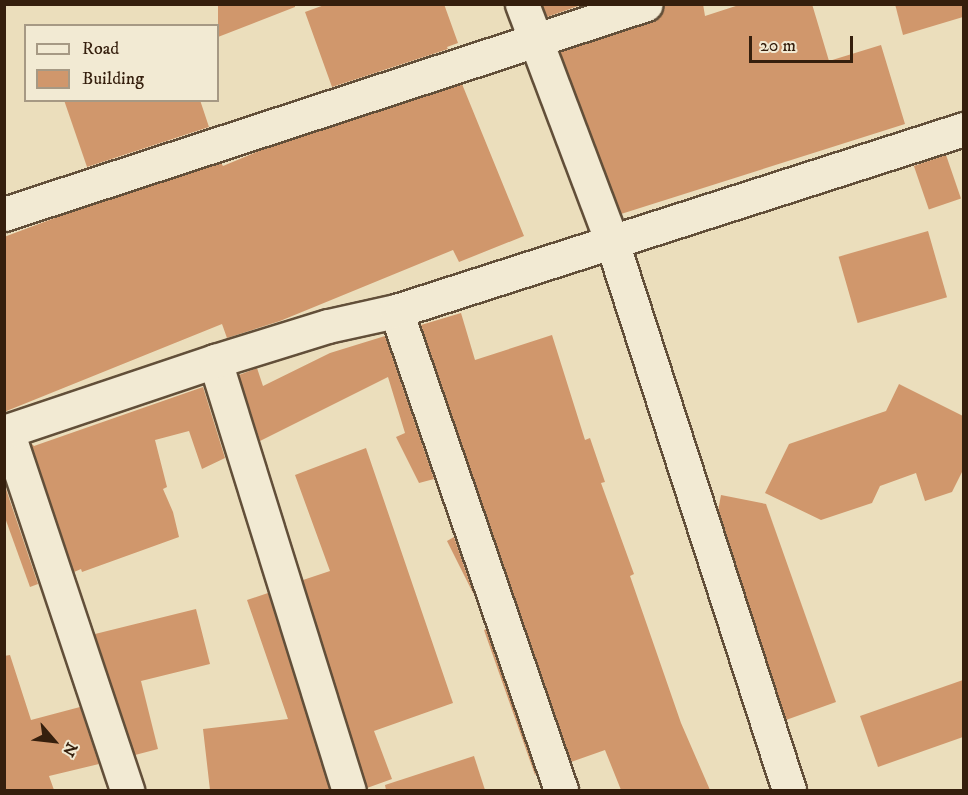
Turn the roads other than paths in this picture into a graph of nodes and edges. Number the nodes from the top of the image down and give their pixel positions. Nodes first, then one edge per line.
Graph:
1 (522, 4) edge
2 (646, 4) edge
3 (534, 39) junction
4 (963, 129) edge
5 (4, 214) edge
6 (612, 242) junction
7 (396, 310) junction
8 (215, 361) junction
9 (6, 432) edge
10 (127, 790) edge
11 (349, 790) edge
12 (561, 790) edge
13 (789, 790) edge

1 - 3 street
2 - 3 street
3 - 5 street
3 - 6 street
4 - 6 street
6 - 7 street
6 - 13 street
7 - 8 street
7 - 12 street
8 - 9 street
8 - 11 street
9 - 10 street

